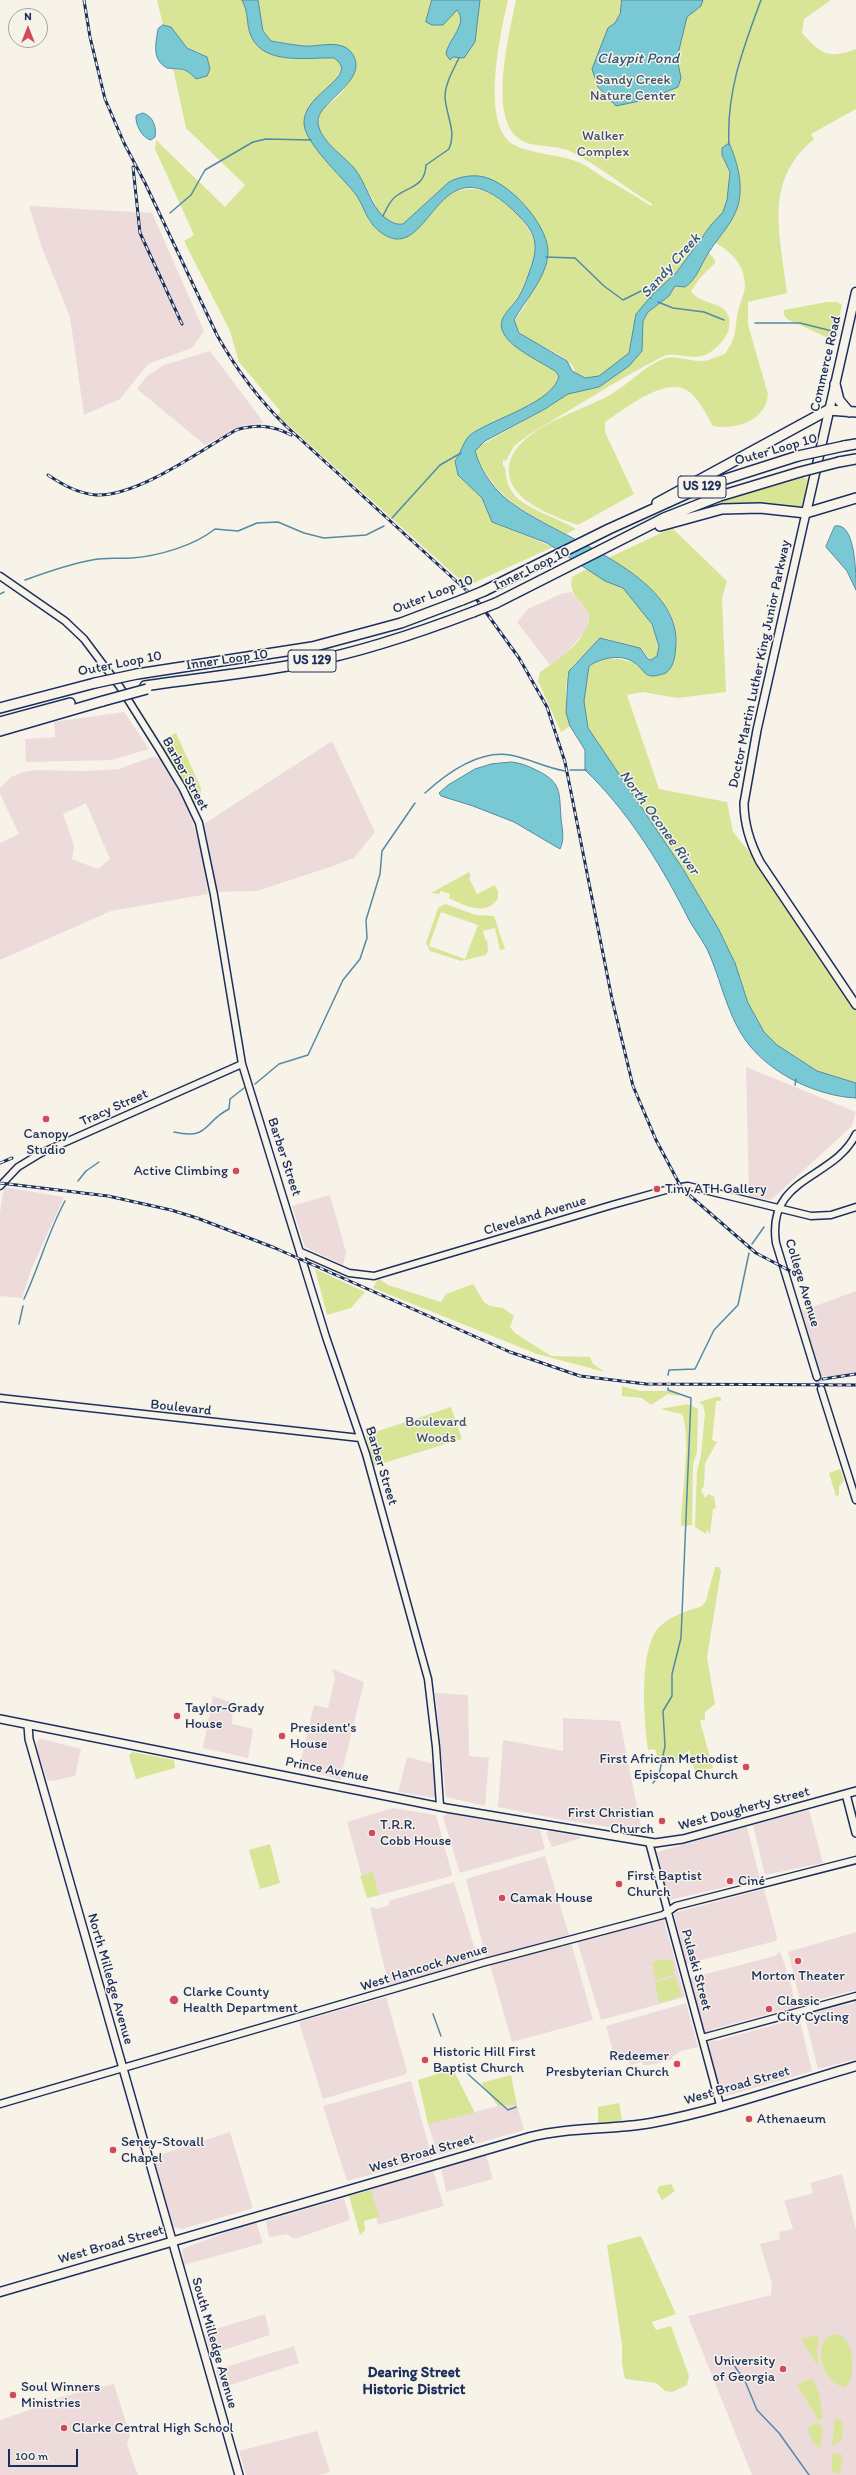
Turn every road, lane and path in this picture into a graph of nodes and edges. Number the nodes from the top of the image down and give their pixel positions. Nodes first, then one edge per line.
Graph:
1 (856, 292) edge
2 (835, 384) junction
3 (828, 410) junction
4 (853, 412) edge
5 (856, 444) edge
6 (856, 459) edge
7 (856, 498) edge
8 (806, 513) junction
9 (609, 529) junction
10 (630, 535) junction
11 (0, 576) edge
12 (32, 698) junction
13 (102, 698) junction
14 (0, 703) edge
15 (0, 708) edge
16 (0, 722) edge
17 (0, 731) edge
18 (856, 1005) edge
19 (242, 1064) junction
20 (856, 1134) edge
21 (1, 1184) edge
22 (856, 1207) edge
23 (779, 1209) junction
24 (301, 1252) junction
25 (817, 1377) tunnel mouth
26 (821, 1390) tunnel mouth
27 (0, 1398) edge
28 (360, 1438) junction
29 (856, 1500) edge
30 (0, 1719) edge
31 (28, 1724) junction
32 (856, 1791) edge
33 (846, 1794) junction
34 (440, 1806) junction
35 (856, 1833) edge
36 (649, 1842) junction
37 (856, 1860) edge
38 (668, 1912) junction
39 (856, 1996) edge
40 (702, 2038) junction
41 (856, 2066) edge
42 (122, 2068) junction
43 (0, 2104) edge
44 (720, 2105) junction
45 (171, 2240) junction
46 (0, 2291) edge
47 (238, 2475) edge

1 - 2 main road, Commerce Road
2 - 3 main road, Commerce Road
2 - 4 highway
3 - 4 highway
3 - 8 main road, Commerce Road
3 - 9 highway
5 - 9 highway, Outer Loop 10 / US 129, bridge
6 - 10 highway, Inner Loop 10 / US 129, bridge
7 - 8 highway
8 - 10 highway
8 - 18 main road, Doctor Martin Luther King Junior Parkway
9 - 12 highway, Outer Loop 10 / US 129, bridge
10 - 13 highway, Inner Loop 10 / US 129, bridge
11 - 19 street, Barber Street
12 - 14 highway
12 - 15 highway, Outer Loop 10 / US 129
13 - 16 highway, Inner Loop 10 / US 129
13 - 17 highway
19 - 21 street, Tracy Street
19 - 24 street, Barber Street
20 - 23 street, College Avenue
22 - 23 street, Cleveland Avenue
23 - 24 street, Cleveland Avenue
23 - 25 street, College Avenue
24 - 28 street, Barber Street
26 - 29 street
27 - 28 street, Boulevard
28 - 34 street, Barber Street
30 - 31 main road, Prince Avenue
31 - 34 main road, Prince Avenue
31 - 42 main road, North Milledge Avenue
32 - 33 main road, West Dougherty Street
33 - 35 main road
33 - 36 main road, West Dougherty Street
34 - 36 main road, Prince Avenue
36 - 38 street, Pulaski Street
37 - 38 street, West Hancock Avenue
38 - 40 street, Pulaski Street
38 - 42 street, West Hancock Avenue
39 - 40 street
40 - 44 street, Pulaski Street
41 - 44 main road, West Broad Street
42 - 43 street, West Hancock Avenue
42 - 45 main road, North Milledge Avenue
44 - 45 main road, West Broad Street
45 - 46 main road, West Broad Street
45 - 47 main road, South Milledge Avenue

